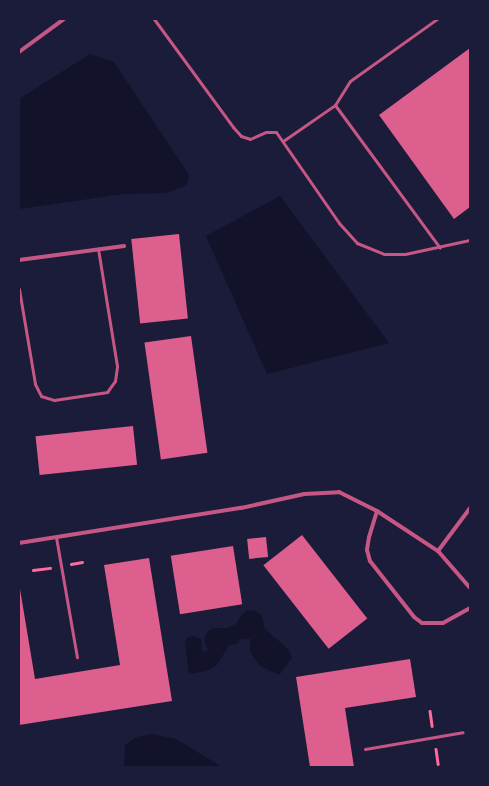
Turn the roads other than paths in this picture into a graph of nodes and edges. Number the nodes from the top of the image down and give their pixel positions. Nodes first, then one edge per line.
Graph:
1 (64, 19) edge
2 (154, 19) edge
3 (437, 19) edge
4 (19, 52) edge
5 (335, 105) junction
6 (283, 141) junction
7 (470, 240) edge
8 (124, 246) dead end
9 (440, 248) junction
10 (98, 249) junction
11 (19, 260) edge
12 (19, 289) edge
13 (470, 508) edge
14 (377, 511) junction
15 (56, 537) junction
16 (19, 543) edge
17 (438, 551) junction
18 (470, 588) edge
19 (470, 608) edge
20 (77, 657) dead end
21 (462, 732) dead end
22 (365, 749) dead end

1 - 4 street
2 - 6 lane
3 - 5 lane
5 - 6 lane
5 - 9 lane
6 - 9 lane
7 - 9 lane
8 - 10 street
10 - 11 street
10 - 12 lane
13 - 17 street
14 - 15 street
14 - 17 street
14 - 19 street
15 - 16 street
15 - 20 lane
17 - 18 street
21 - 22 lane

